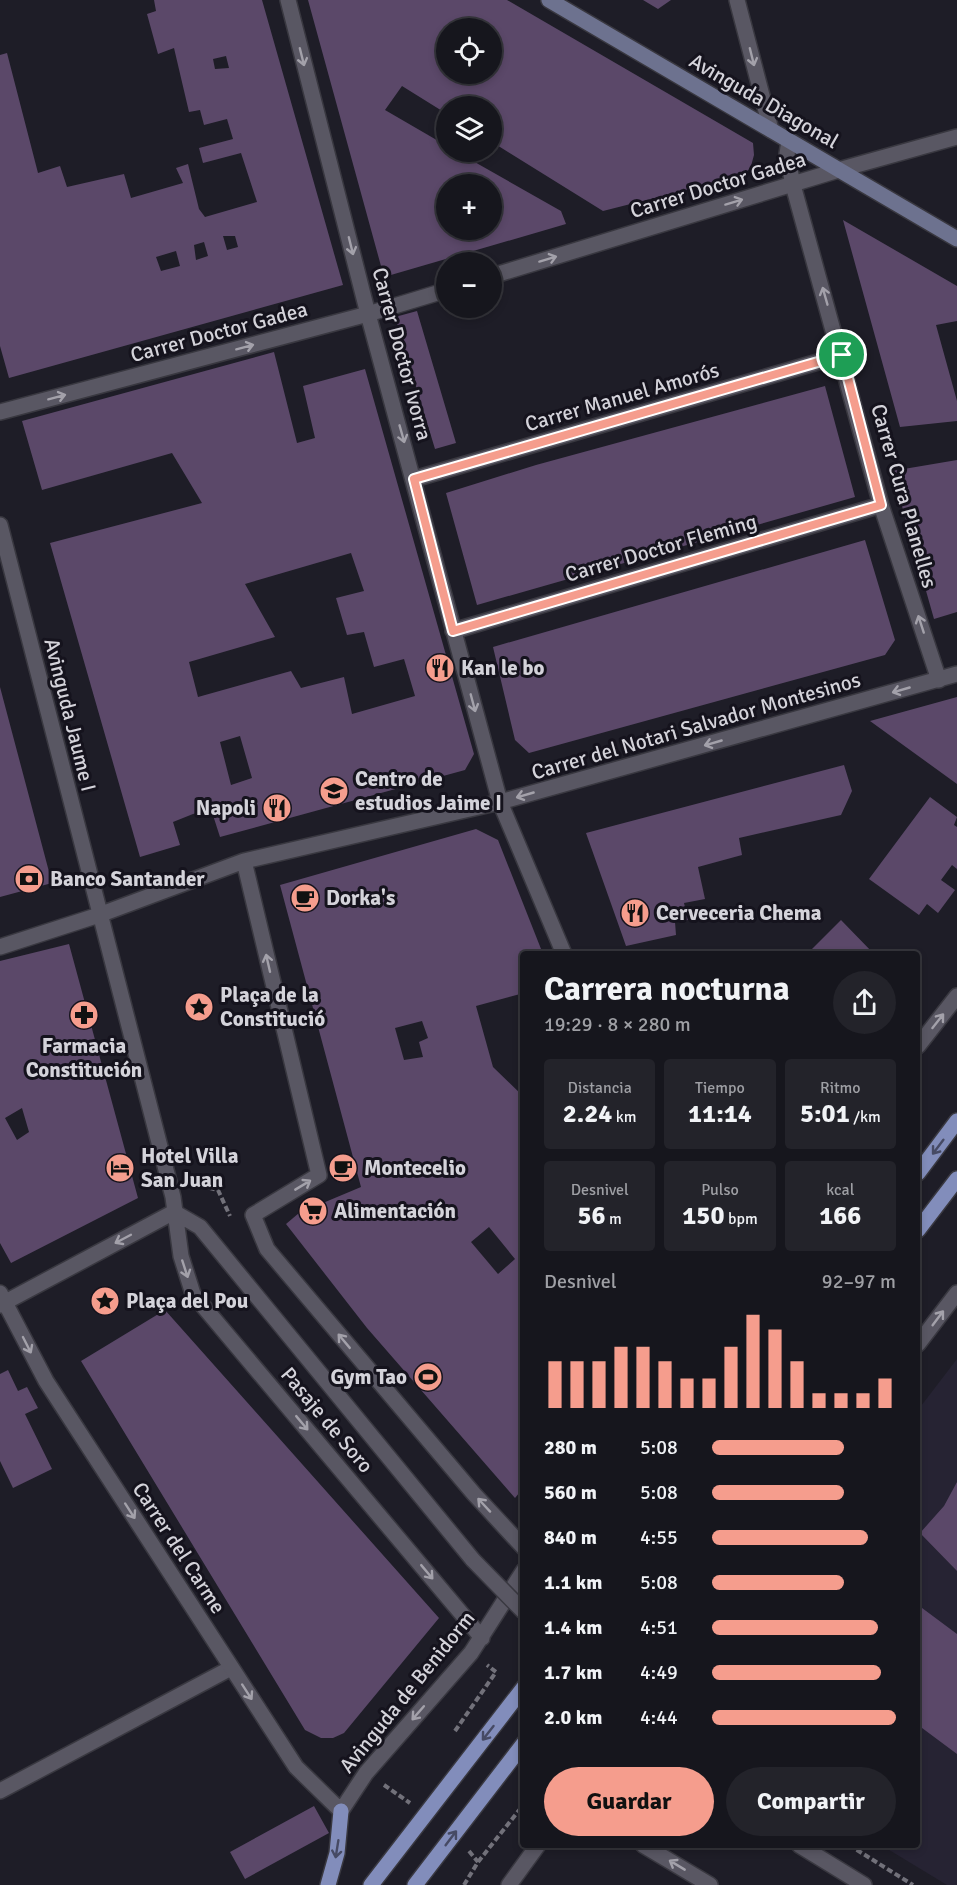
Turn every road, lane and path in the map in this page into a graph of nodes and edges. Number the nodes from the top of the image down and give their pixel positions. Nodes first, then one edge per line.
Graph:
1 (288, 0) edge
2 (549, 0) edge
3 (737, 0) edge
4 (771, 130) junction
5 (957, 138) edge
6 (789, 141) junction
7 (842, 169) junction
8 (792, 185) junction
9 (957, 239) edge
10 (502, 273) edge
11 (436, 293) edge
12 (368, 314) junction
13 (842, 355) junction
14 (0, 412) edge
15 (414, 479) junction
16 (881, 505) junction
17 (0, 525) edge
18 (453, 631) junction
19 (957, 674) edge
20 (939, 680) junction
21 (500, 802) junction
22 (244, 861) junction
23 (99, 915) junction
24 (0, 947) edge
25 (563, 951) edge
26 (957, 996) edge
27 (920, 1043) edge
28 (957, 1121) edge
29 (920, 1170) edge
30 (957, 1179) edge
31 (174, 1212) junction
32 (920, 1227) edge
33 (957, 1293) edge
34 (2, 1300) edge
35 (920, 1341) edge
36 (520, 1544) edge
37 (520, 1576) edge
38 (520, 1608) edge
39 (482, 1638) junction
40 (231, 1668) junction
41 (496, 1672) dead end
42 (520, 1692) edge
43 (455, 1731) dead end
44 (520, 1748) edge
45 (0, 1791) edge
46 (520, 1809) edge
47 (341, 1811) junction
48 (536, 1848) edge
49 (648, 1848) edge
50 (805, 1848) edge
51 (854, 1848) edge
52 (328, 1885) edge
53 (371, 1885) edge
54 (415, 1885) edge
55 (464, 1885) edge
56 (509, 1885) edge
57 (710, 1885) edge
58 (864, 1885) edge
59 (913, 1885) edge

1 -> 12 street, Carrer Doctor Ivorra
2 - 4 street, Avinguda Diagonal
3 -> 4 street
4 - 6 street, Avinguda Diagonal
5 - 7 street, Carrer Doctor Gadea
6 - 7 street, Avinguda Diagonal
6 - 8 street, Carrer Cura Planelles
7 - 8 street, Carrer Doctor Gadea
7 - 9 street, Avinguda Diagonal
10 -> 8 street, Carrer Doctor Gadea
13 -> 8 street, Carrer Cura Planelles
11 - 12 street, Carrer Doctor Gadea
14 -> 12 street, Carrer Doctor Gadea
12 -> 15 street, Carrer Doctor Ivorra
13 - 15 street, Carrer Manuel Amorós
13 - 16 street, Carrer Cura Planelles
15 - 18 street, Carrer Doctor Ivorra
16 - 18 street, Carrer Doctor Fleming
20 -> 16 street, Carrer Cura Planelles
17 - 23 street, Avinguda Jaume I
18 -> 21 street, Carrer Doctor Ivorra
19 - 20 street, Carrer del Notari Salvador Montesinos
20 -> 21 street, Carrer del Notari Salvador Montesinos
21 - 22 street, Carrer del Notari Salvador Montesinos
21 - 25 street, Carrer Doctor Ivorra
22 - 23 street, Carrer del Notari Salvador Montesinos
36 -> 22 street
23 - 24 street, Carrer del Notari Salvador Montesinos
23 - 31 street
27 -> 26 street
28 -> 29 main road
30 - 32 main road
31 -> 34 street
31 - 38 street, bridge
31 -> 39 street, Pasaje de Soro
35 -> 33 street
34 -> 40 street, Carrer del Carme
37 - 39 street, Avinguda de Benidorm
39 -> 47 street, Avinguda de Benidorm
40 - 45 street
40 -> 47 street, Carrer del Carme
41 - 43 path
42 -> 53 main road
54 -> 44 main road
46 - 55 path
47 -> 52 main road
48 - 56 street
57 -> 49 street
50 - 58 street
51 - 59 path

